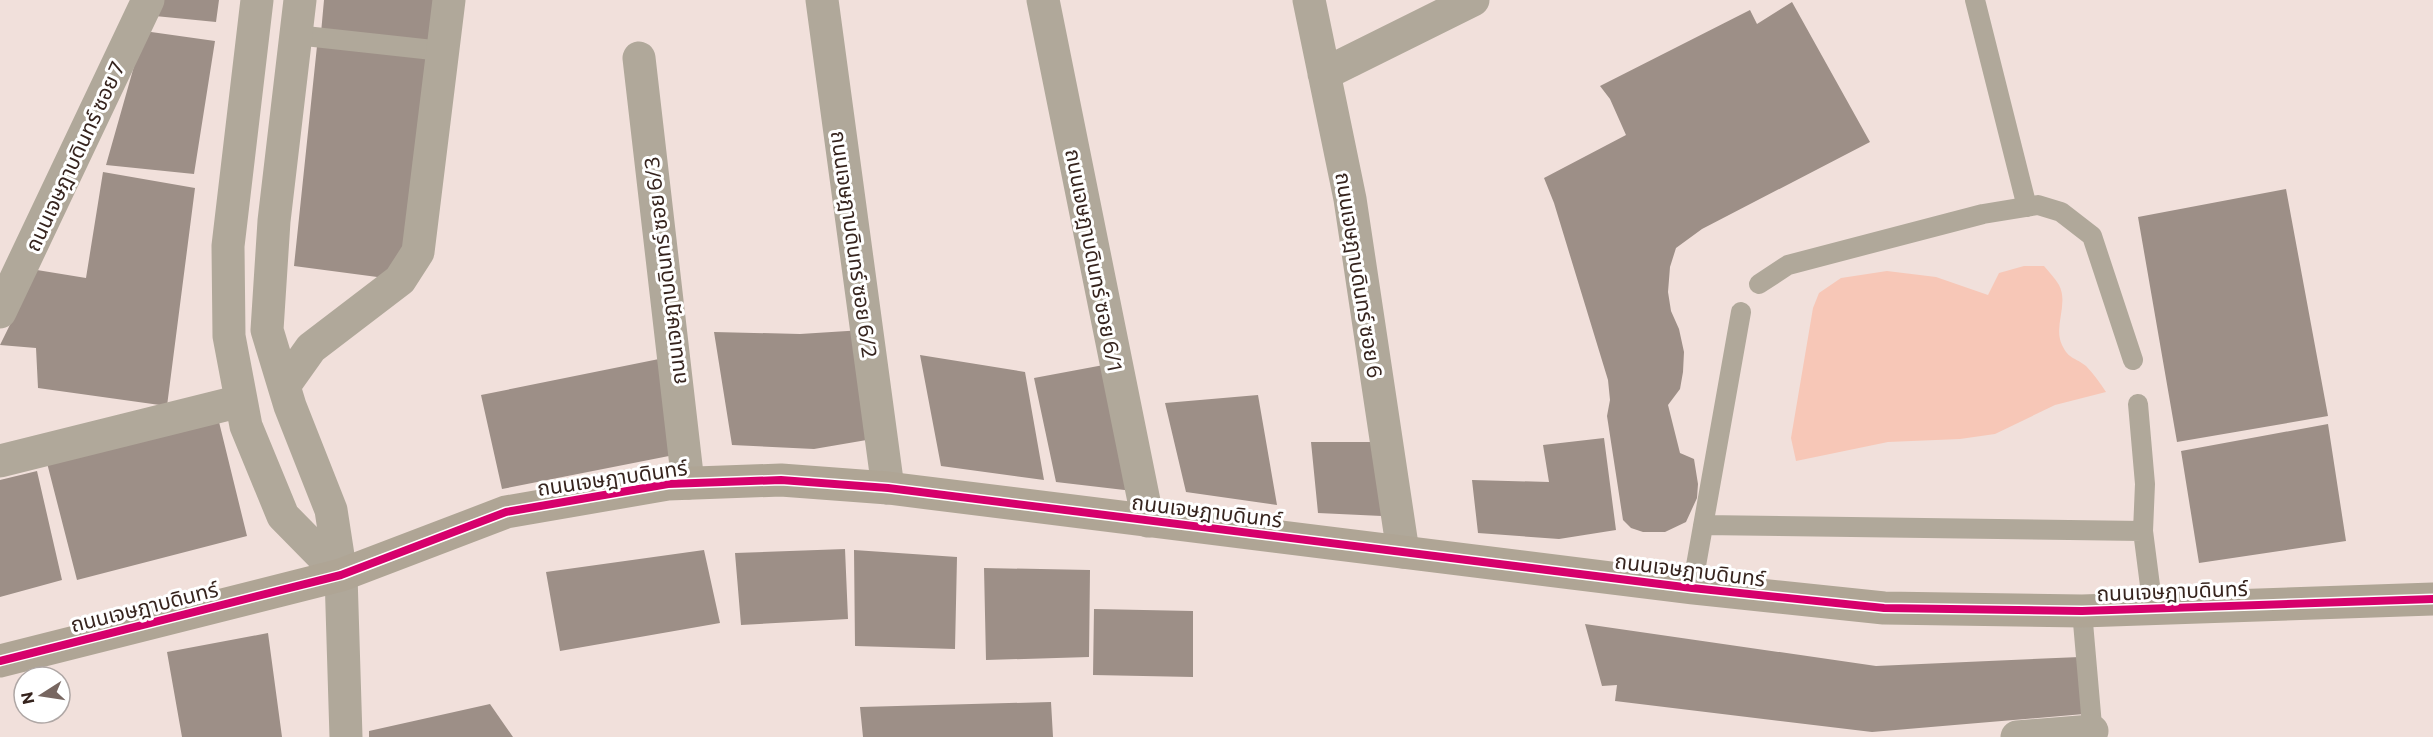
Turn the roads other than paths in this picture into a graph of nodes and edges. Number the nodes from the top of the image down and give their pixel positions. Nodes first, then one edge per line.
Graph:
1 (148, 0) edge
2 (257, 0) edge
3 (300, 0) edge
4 (449, 0) edge
5 (822, 0) edge
6 (1043, 0) edge
7 (1309, 0) edge
8 (1473, 0) edge
9 (1975, 0) edge
10 (296, 35) junction
11 (442, 51) junction
12 (639, 58) dead end
13 (1324, 74) junction
14 (235, 180) junction
15 (279, 183) junction
16 (2027, 207) junction
17 (1759, 284) dead end
18 (0, 312) edge
19 (1741, 312) dead end
20 (2133, 360) dead end
21 (284, 386) junction
22 (241, 401) junction
23 (2138, 404) dead end
24 (0, 461) edge
25 (688, 483) junction
26 (888, 488) junction
27 (1148, 520) junction
28 (1703, 525) junction
29 (2143, 531) junction
30 (1403, 552) junction
31 (341, 576) junction
32 (1692, 588) junction
33 (2433, 599) edge
34 (2153, 609) junction
35 (2082, 611) junction
36 (0, 661) edge
37 (2093, 734) edge
38 (346, 737) edge
39 (2018, 737) edge

1 - 18 street, ถนนเจษฎาบดินทร์ ซอย 7
2 - 14 street
3 - 10 street
4 - 11 street
5 - 26 street, ถนนเจษฎาบดินทร์ ซอย 6/2
6 - 27 street, ถนนเจษฎาบดินทร์ ซอย 6/1
7 - 13 street, ถนนเจษฎาบดินทร์ ซอย 6
8 - 13 street
9 - 16 lane
10 - 11 lane
10 - 15 street
11 - 21 street
12 - 25 street, ถนนเจษฎาบดินทร์ ซอย 6/3
13 - 30 street, ถนนเจษฎาบดินทร์ ซอย 6
14 - 15 street
14 - 22 street
15 - 21 street
16 - 17 lane
16 - 20 lane
19 - 28 lane
21 - 31 street
22 - 24 street
22 - 31 street
23 - 29 lane
25 - 26 street, ถนนเจษฎาบดินทร์
25 - 31 street, ถนนเจษฎาบดินทร์
26 - 27 street, ถนนเจษฎาบดินทร์
27 - 30 street, ถนนเจษฎาบดินทร์
28 - 29 lane
28 - 32 lane
29 - 34 lane
30 - 32 street, ถนนเจษฎาบดินทร์
31 - 36 street, ถนนเจษฎาบดินทร์
31 - 38 street
32 - 35 street, ถนนเจษฎาบดินทร์
33 - 34 street, ถนนเจษฎาบดินทร์
34 - 35 street, ถนนเจษฎาบดินทร์
35 - 37 lane
37 - 39 street

